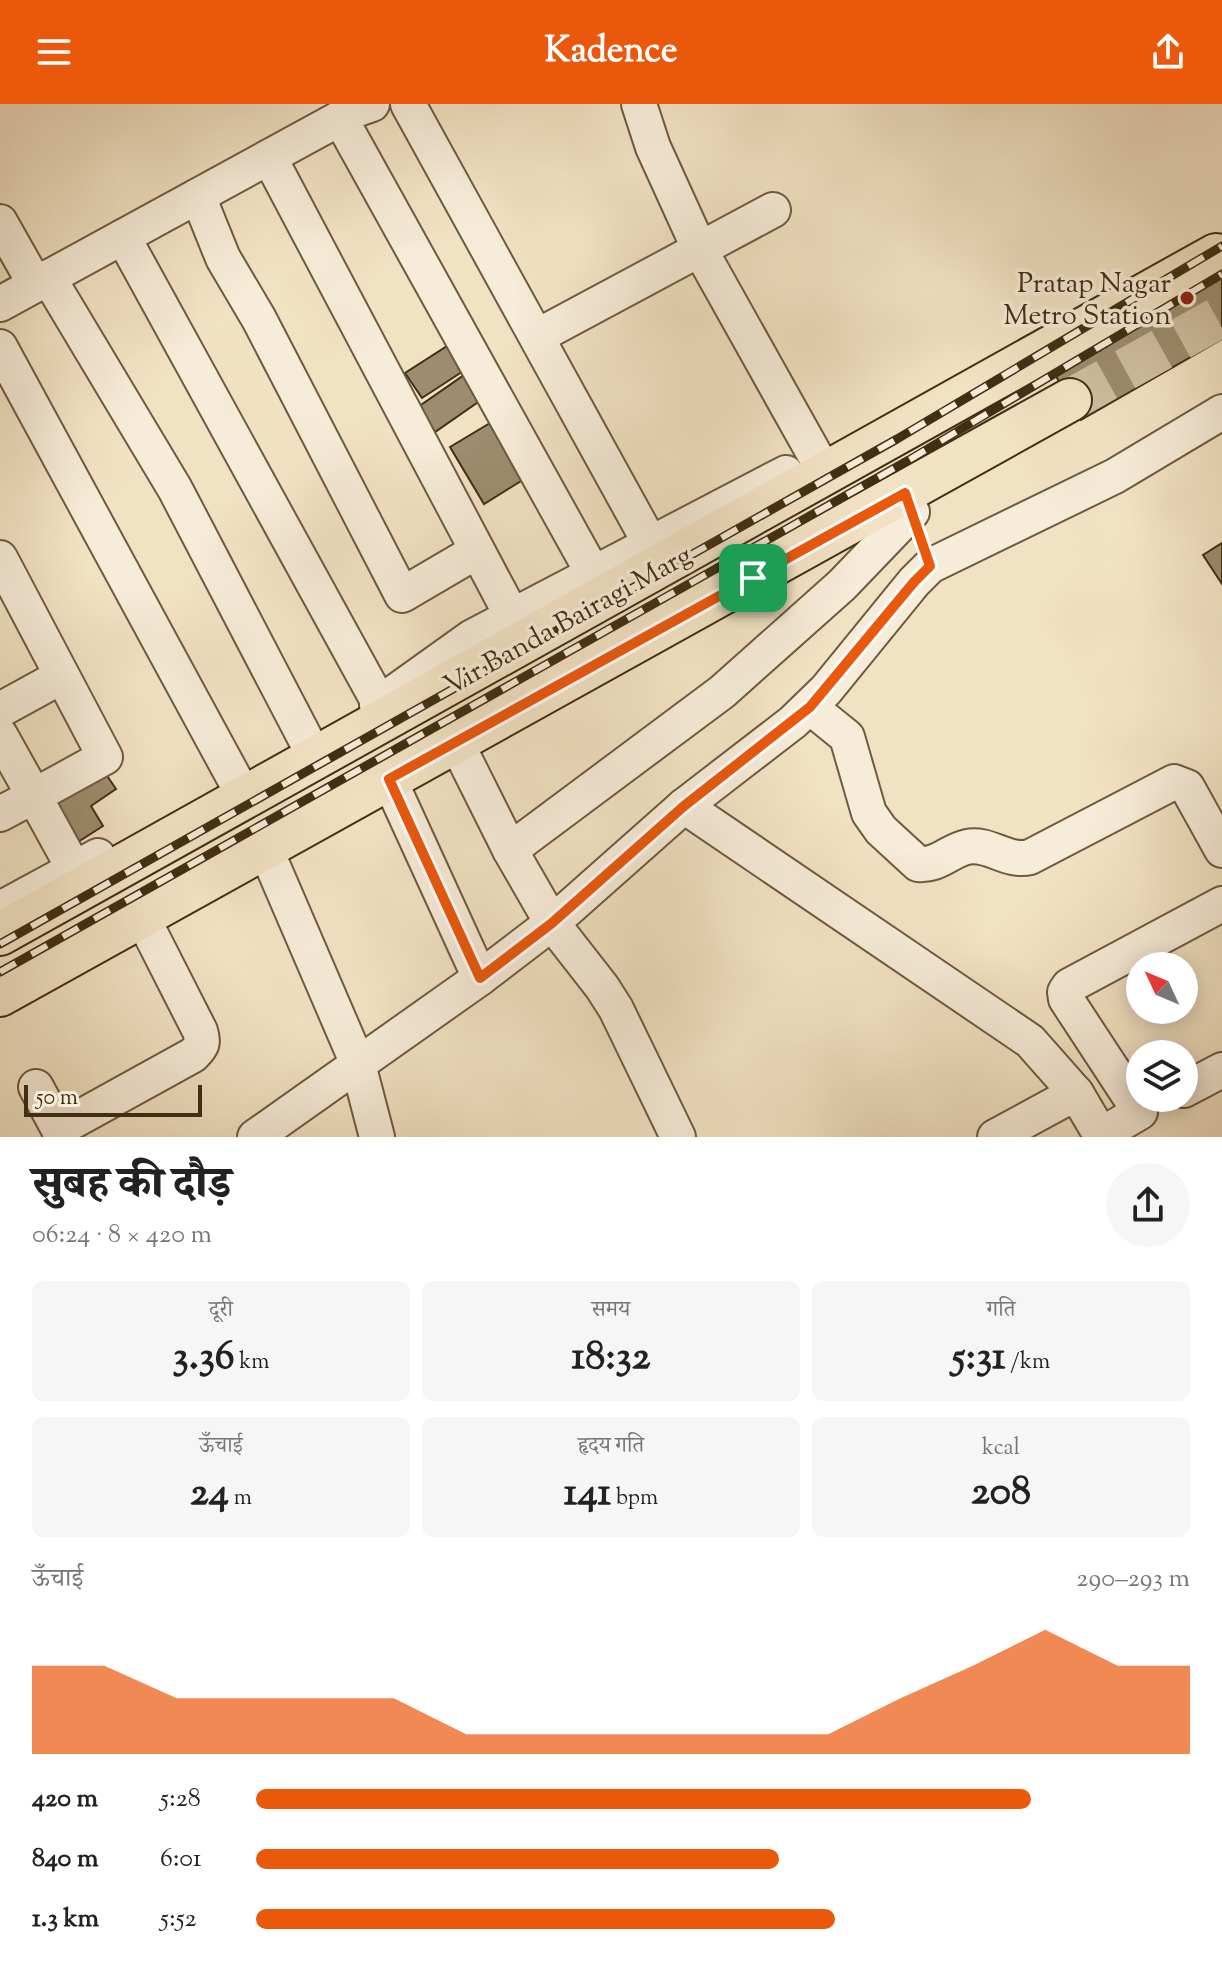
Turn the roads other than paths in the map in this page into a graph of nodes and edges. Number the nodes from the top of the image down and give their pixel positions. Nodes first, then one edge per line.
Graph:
1 (372, 104) edge
2 (408, 104) edge
3 (639, 104) edge
4 (340, 118) junction
5 (269, 157) junction
6 (198, 196) junction
7 (773, 210) dead end
8 (0, 222) edge
9 (123, 237) junction
10 (699, 248) junction
11 (1216, 255) dead end
12 (42, 281) junction
13 (0, 304) edge
14 (538, 336) junction
15 (0, 347) edge
16 (1070, 400) tunnel mouth
17 (1222, 412) edge
18 (821, 466) junction
19 (908, 503) junction
20 (477, 551) junction
21 (656, 554) junction
22 (0, 558) edge
23 (930, 566) junction
24 (599, 584) junction
25 (512, 616) junction
26 (62, 676) junction
27 (810, 707) junction
28 (3, 709) edge
29 (384, 712) junction
30 (456, 742) junction
31 (312, 751) junction
32 (389, 779) junction
33 (240, 790) junction
34 (34, 796) junction
35 (684, 806) junction
36 (0, 814) edge
37 (265, 848) junction
38 (510, 850) junction
39 (1222, 850) edge
40 (79, 878) junction
41 (1222, 904) edge
42 (0, 909) edge
43 (142, 917) junction
44 (552, 923) junction
45 (0, 934) edge
46 (480, 978) junction
47 (0, 995) edge
48 (358, 1064) junction
49 (1222, 1070) edge
50 (1126, 1071) edge
51 (1198, 1083) edge
52 (36, 1087) dead end
53 (1076, 1093) junction
54 (1142, 1112) edge
55 (61, 1133) edge
56 (1101, 1136) edge
57 (255, 1137) edge
58 (377, 1137) edge
59 (678, 1137) edge
60 (995, 1137) edge

1 - 4 street
2 - 14 street
3 - 10 street
4 - 5 street
4 - 24 street
5 - 6 street
5 - 20 street
6 - 9 street
6 - 20 street
7 - 10 street
8 - 12 street
9 - 12 street
9 - 29 street
10 - 14 street
10 - 18 street
11 - 18 main road, Vir Banda Bairagi Marg
12 - 13 street
12 - 31 street
14 - 21 street
15 - 33 street
16 - 19 main road, Vir Banda Bairagi Marg
17 - 23 street
18 - 21 main road, Vir Banda Bairagi Marg
19 - 23 street
19 - 30 main road, Vir Banda Bairagi Marg
19 - 38 street
20 - 25 street
21 - 24 main road, Vir Banda Bairagi Marg
22 - 26 street
23 - 27 street
24 - 25 street
24 - 29 main road, Vir Banda Bairagi Marg
25 - 29 street
26 - 28 street
26 - 34 street
27 - 35 street
27 - 39 street
28 - 34 street
29 - 31 main road, Vir Banda Bairagi Marg
30 - 32 main road, Vir Banda Bairagi Marg
30 - 38 street
31 - 33 main road, Vir Banda Bairagi Marg
32 - 37 main road, Vir Banda Bairagi Marg
32 - 46 street
33 - 40 main road, Vir Banda Bairagi Marg
34 - 36 street
34 - 40 street
35 - 44 street
35 - 53 street
37 - 43 main road, Vir Banda Bairagi Marg
37 - 48 street
38 - 44 street
40 - 42 street
40 - 45 main road, Vir Banda Bairagi Marg
41 - 50 street
43 - 47 main road, Vir Banda Bairagi Marg
43 - 55 street
44 - 46 street
44 - 59 street
46 - 48 street
48 - 57 street
48 - 58 street
49 - 51 street
52 - 55 street
53 - 56 street
53 - 60 street
54 - 56 street

